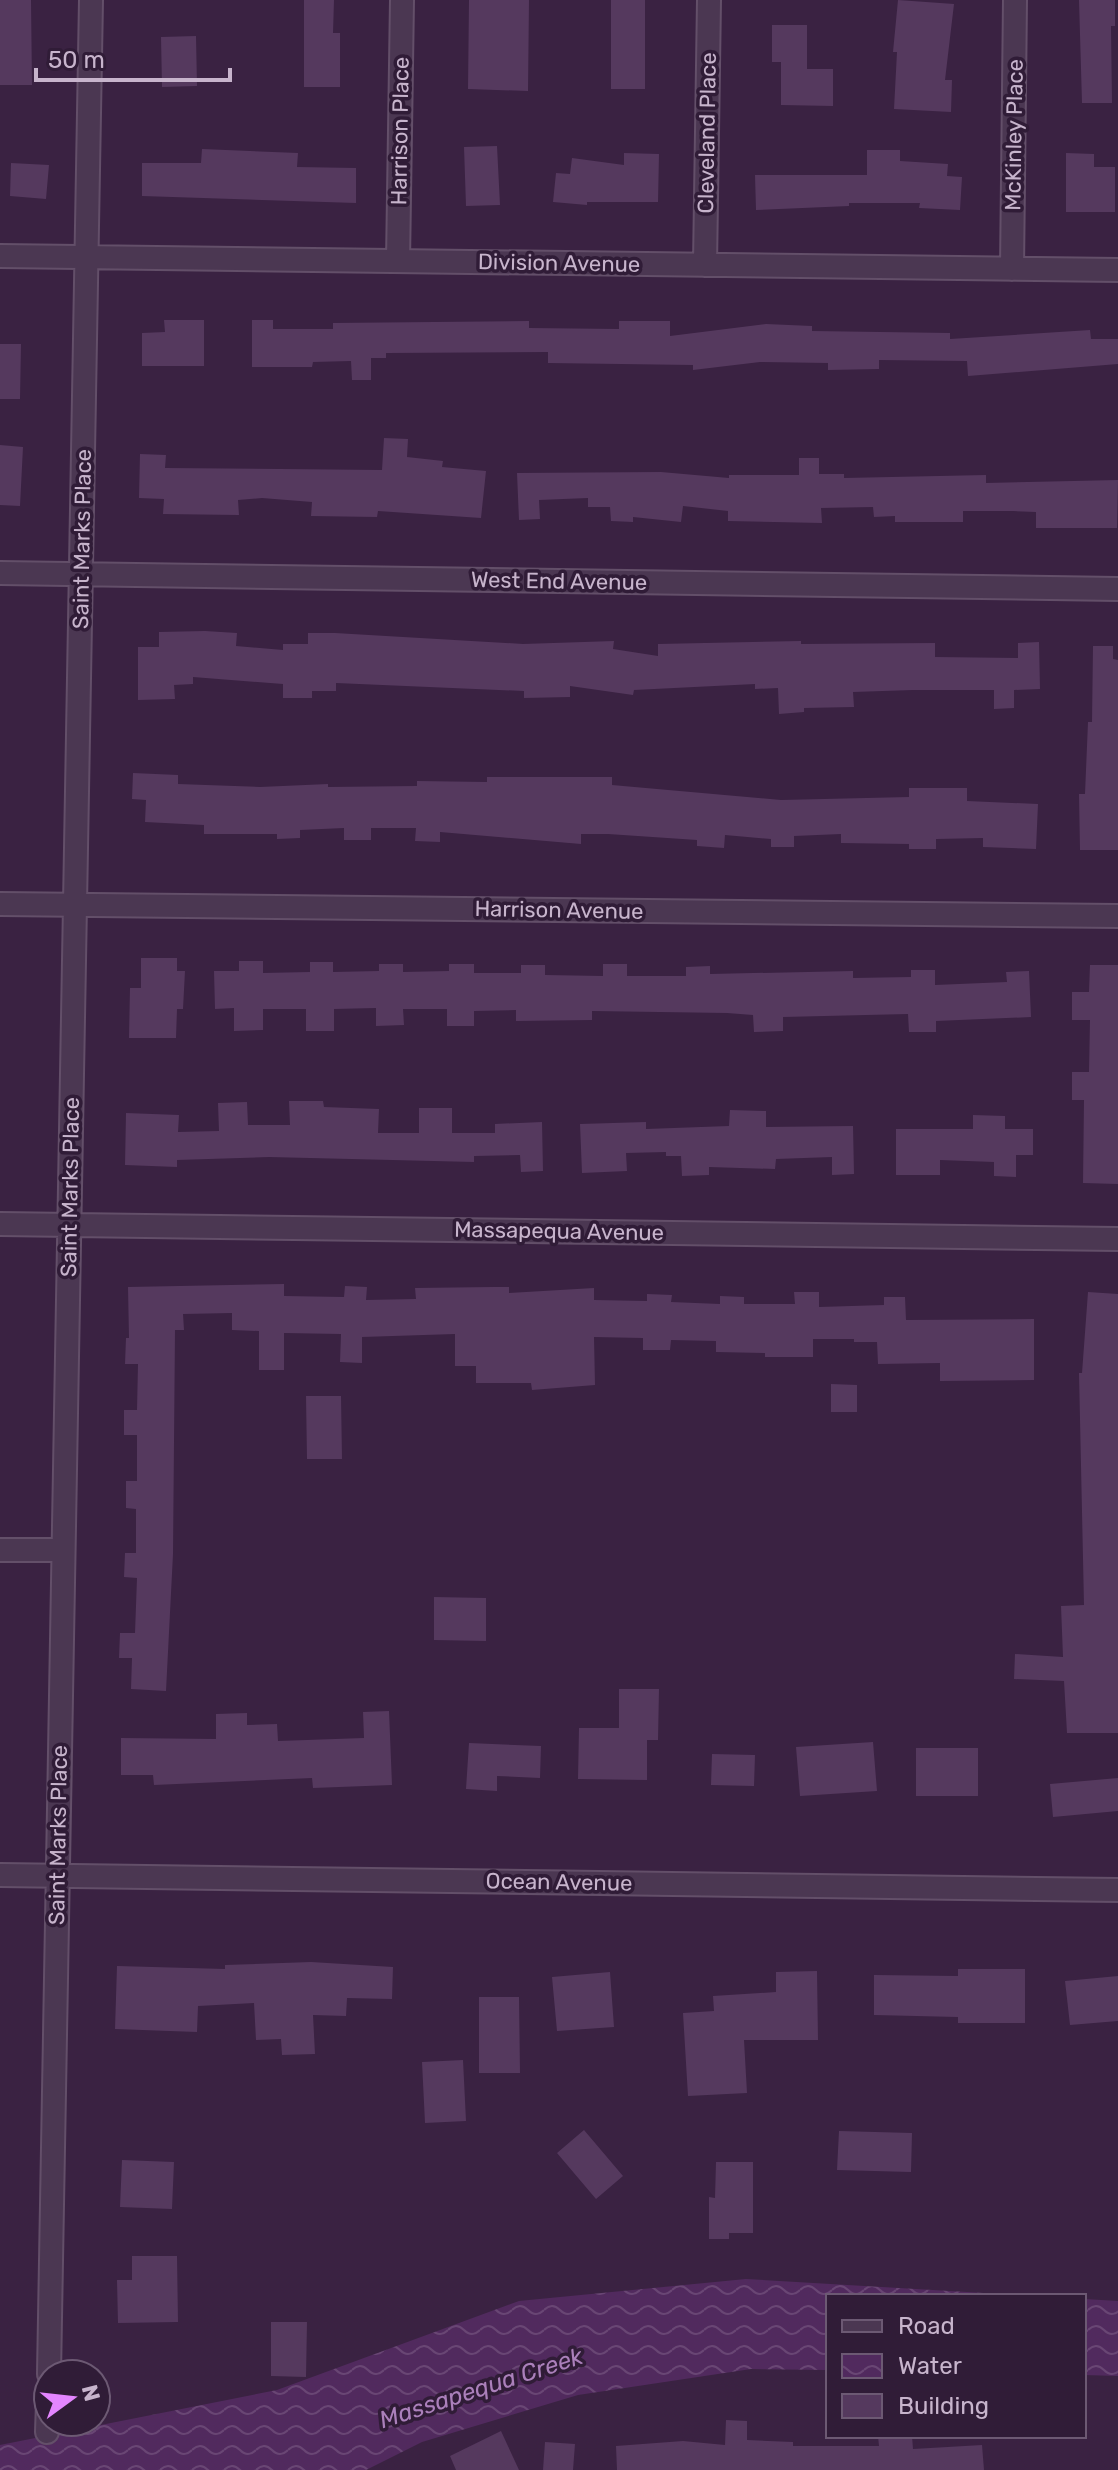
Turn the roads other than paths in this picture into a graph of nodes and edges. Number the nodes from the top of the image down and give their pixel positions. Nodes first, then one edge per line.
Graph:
1 (91, 0) edge
2 (402, 0) edge
3 (709, 0) edge
4 (1015, 0) edge
5 (0, 256) edge
6 (87, 258) junction
7 (398, 261) junction
8 (705, 265) junction
9 (1012, 269) junction
10 (1118, 270) edge
11 (0, 573) edge
12 (81, 574) junction
13 (1118, 589) edge
14 (0, 904) edge
15 (75, 905) junction
16 (1118, 916) edge
17 (0, 1224) edge
18 (69, 1225) junction
19 (1118, 1239) edge
20 (0, 1550) edge
21 (63, 1550) junction
22 (0, 1875) edge
23 (58, 1876) junction
24 (1118, 1890) edge
25 (49, 2358) edge

1 - 6 street, Saint Marks Place
2 - 7 street, Harrison Place
3 - 8 street, Cleveland Place
4 - 9 street, McKinley Place
5 - 6 street, Division Avenue
6 - 7 street, Division Avenue
6 - 12 street, Saint Marks Place
7 - 8 street, Division Avenue
8 - 9 street, Division Avenue
9 - 10 street, Division Avenue
11 - 12 street, West End Avenue
12 - 13 street, West End Avenue
12 - 15 street, Saint Marks Place
14 - 15 street, Harrison Avenue
15 - 16 street, Harrison Avenue
15 - 18 street, Saint Marks Place
17 - 18 street, Massapequa Avenue
18 - 19 street, Massapequa Avenue
18 - 21 street, Saint Marks Place
20 - 21 street
21 - 23 street, Saint Marks Place
22 - 23 street, Ocean Avenue
23 - 24 street, Ocean Avenue
23 - 25 street, Saint Marks Place

